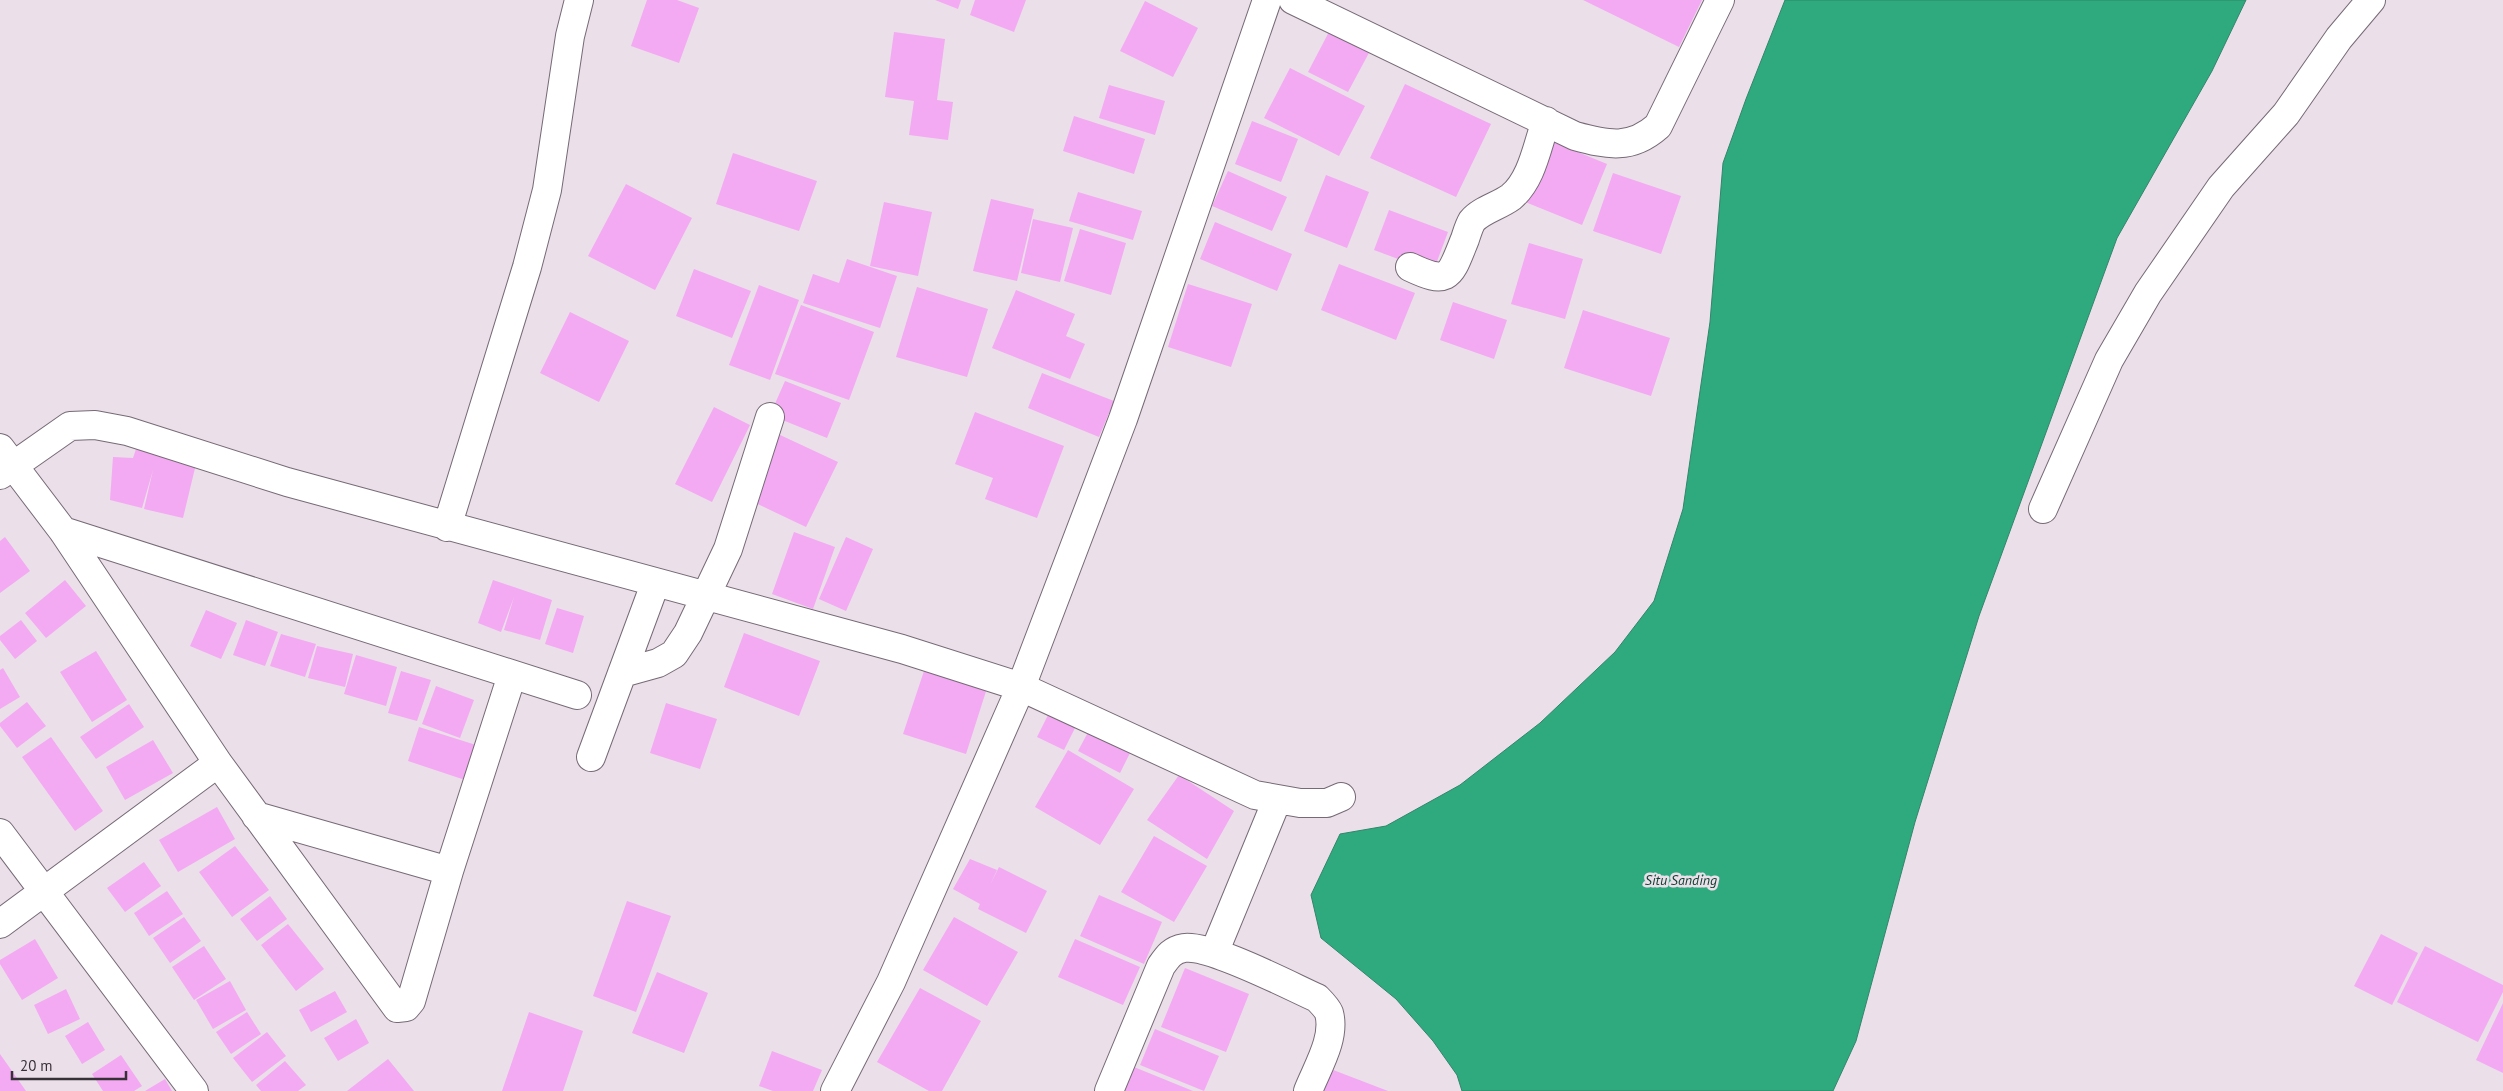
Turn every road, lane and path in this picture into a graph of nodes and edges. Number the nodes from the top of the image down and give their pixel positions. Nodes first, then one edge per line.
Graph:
1 (579, 0) edge
2 (1267, 0) edge
3 (1293, 0) edge
4 (1720, 0) edge
5 (2371, 0) edge
6 (1546, 122) junction
7 (1410, 267) dead end
8 (770, 417) dead end
9 (4, 463) edge
10 (2043, 509) dead end
11 (447, 527) junction
12 (63, 531) junction
13 (655, 584) junction
14 (705, 597) junction
15 (622, 673) junction
16 (512, 675) junction
17 (1021, 687) junction
18 (577, 696) dead end
19 (591, 757) dead end
20 (218, 763) junction
21 (1341, 797) dead end
22 (1277, 800) junction
23 (256, 816) junction
24 (0, 832) edge
25 (449, 871) junction
26 (44, 891) junction
27 (0, 924) edge
28 (1214, 953) junction
29 (194, 1091) edge
30 (835, 1091) edge
31 (1109, 1091) edge
32 (1308, 1091) edge

1 - 11 street
2 - 17 street
3 - 6 street
4 - 6 street
5 - 10 street
6 - 7 street
8 - 14 street
9 - 11 street
9 - 12 street
11 - 13 street
12 - 16 street
12 - 20 street
13 - 14 street
13 - 15 street
14 - 15 street
14 - 17 street
15 - 19 street
16 - 18 street
16 - 25 street
17 - 22 street
17 - 30 street
20 - 23 street
20 - 26 street
21 - 22 street
22 - 28 street
23 - 25 street
23 - 25 street
24 - 26 street
26 - 27 street
26 - 29 street
28 - 31 street
28 - 32 street

